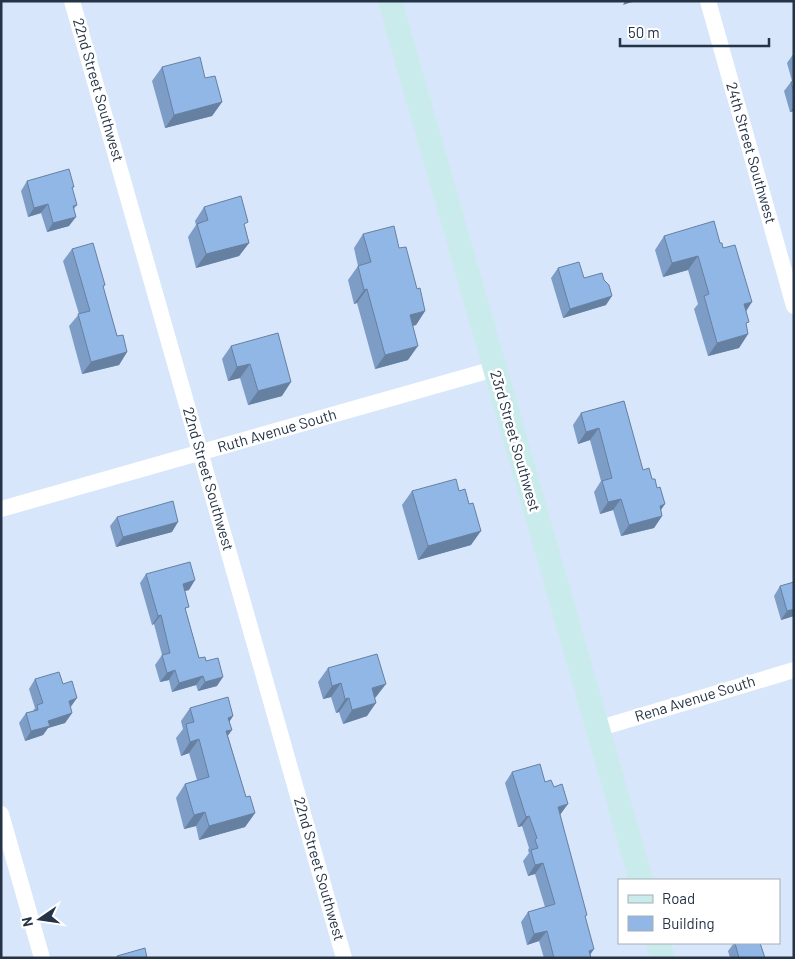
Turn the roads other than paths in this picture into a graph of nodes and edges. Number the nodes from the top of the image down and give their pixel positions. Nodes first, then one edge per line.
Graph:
1 (72, 1) edge
2 (390, 1) edge
3 (708, 1) edge
4 (794, 306) edge
5 (494, 369) junction
6 (200, 452) junction
7 (1, 509) edge
8 (794, 670) edge
9 (598, 729) junction
10 (1, 814) edge
11 (640, 879) edge
12 (658, 944) edge
13 (42, 958) edge
14 (344, 958) edge
15 (662, 958) edge

1 - 6 street, 22nd Street Southwest
2 - 5 street, 23rd Street Southwest
3 - 4 street, 24th Street Southwest
5 - 6 street, Ruth Avenue South
5 - 9 street, 23rd Street Southwest
6 - 7 street, Ruth Avenue South
6 - 14 street, 22nd Street Southwest
8 - 9 street, Rena Avenue South
9 - 11 street, 23rd Street Southwest
10 - 13 street
12 - 15 street

